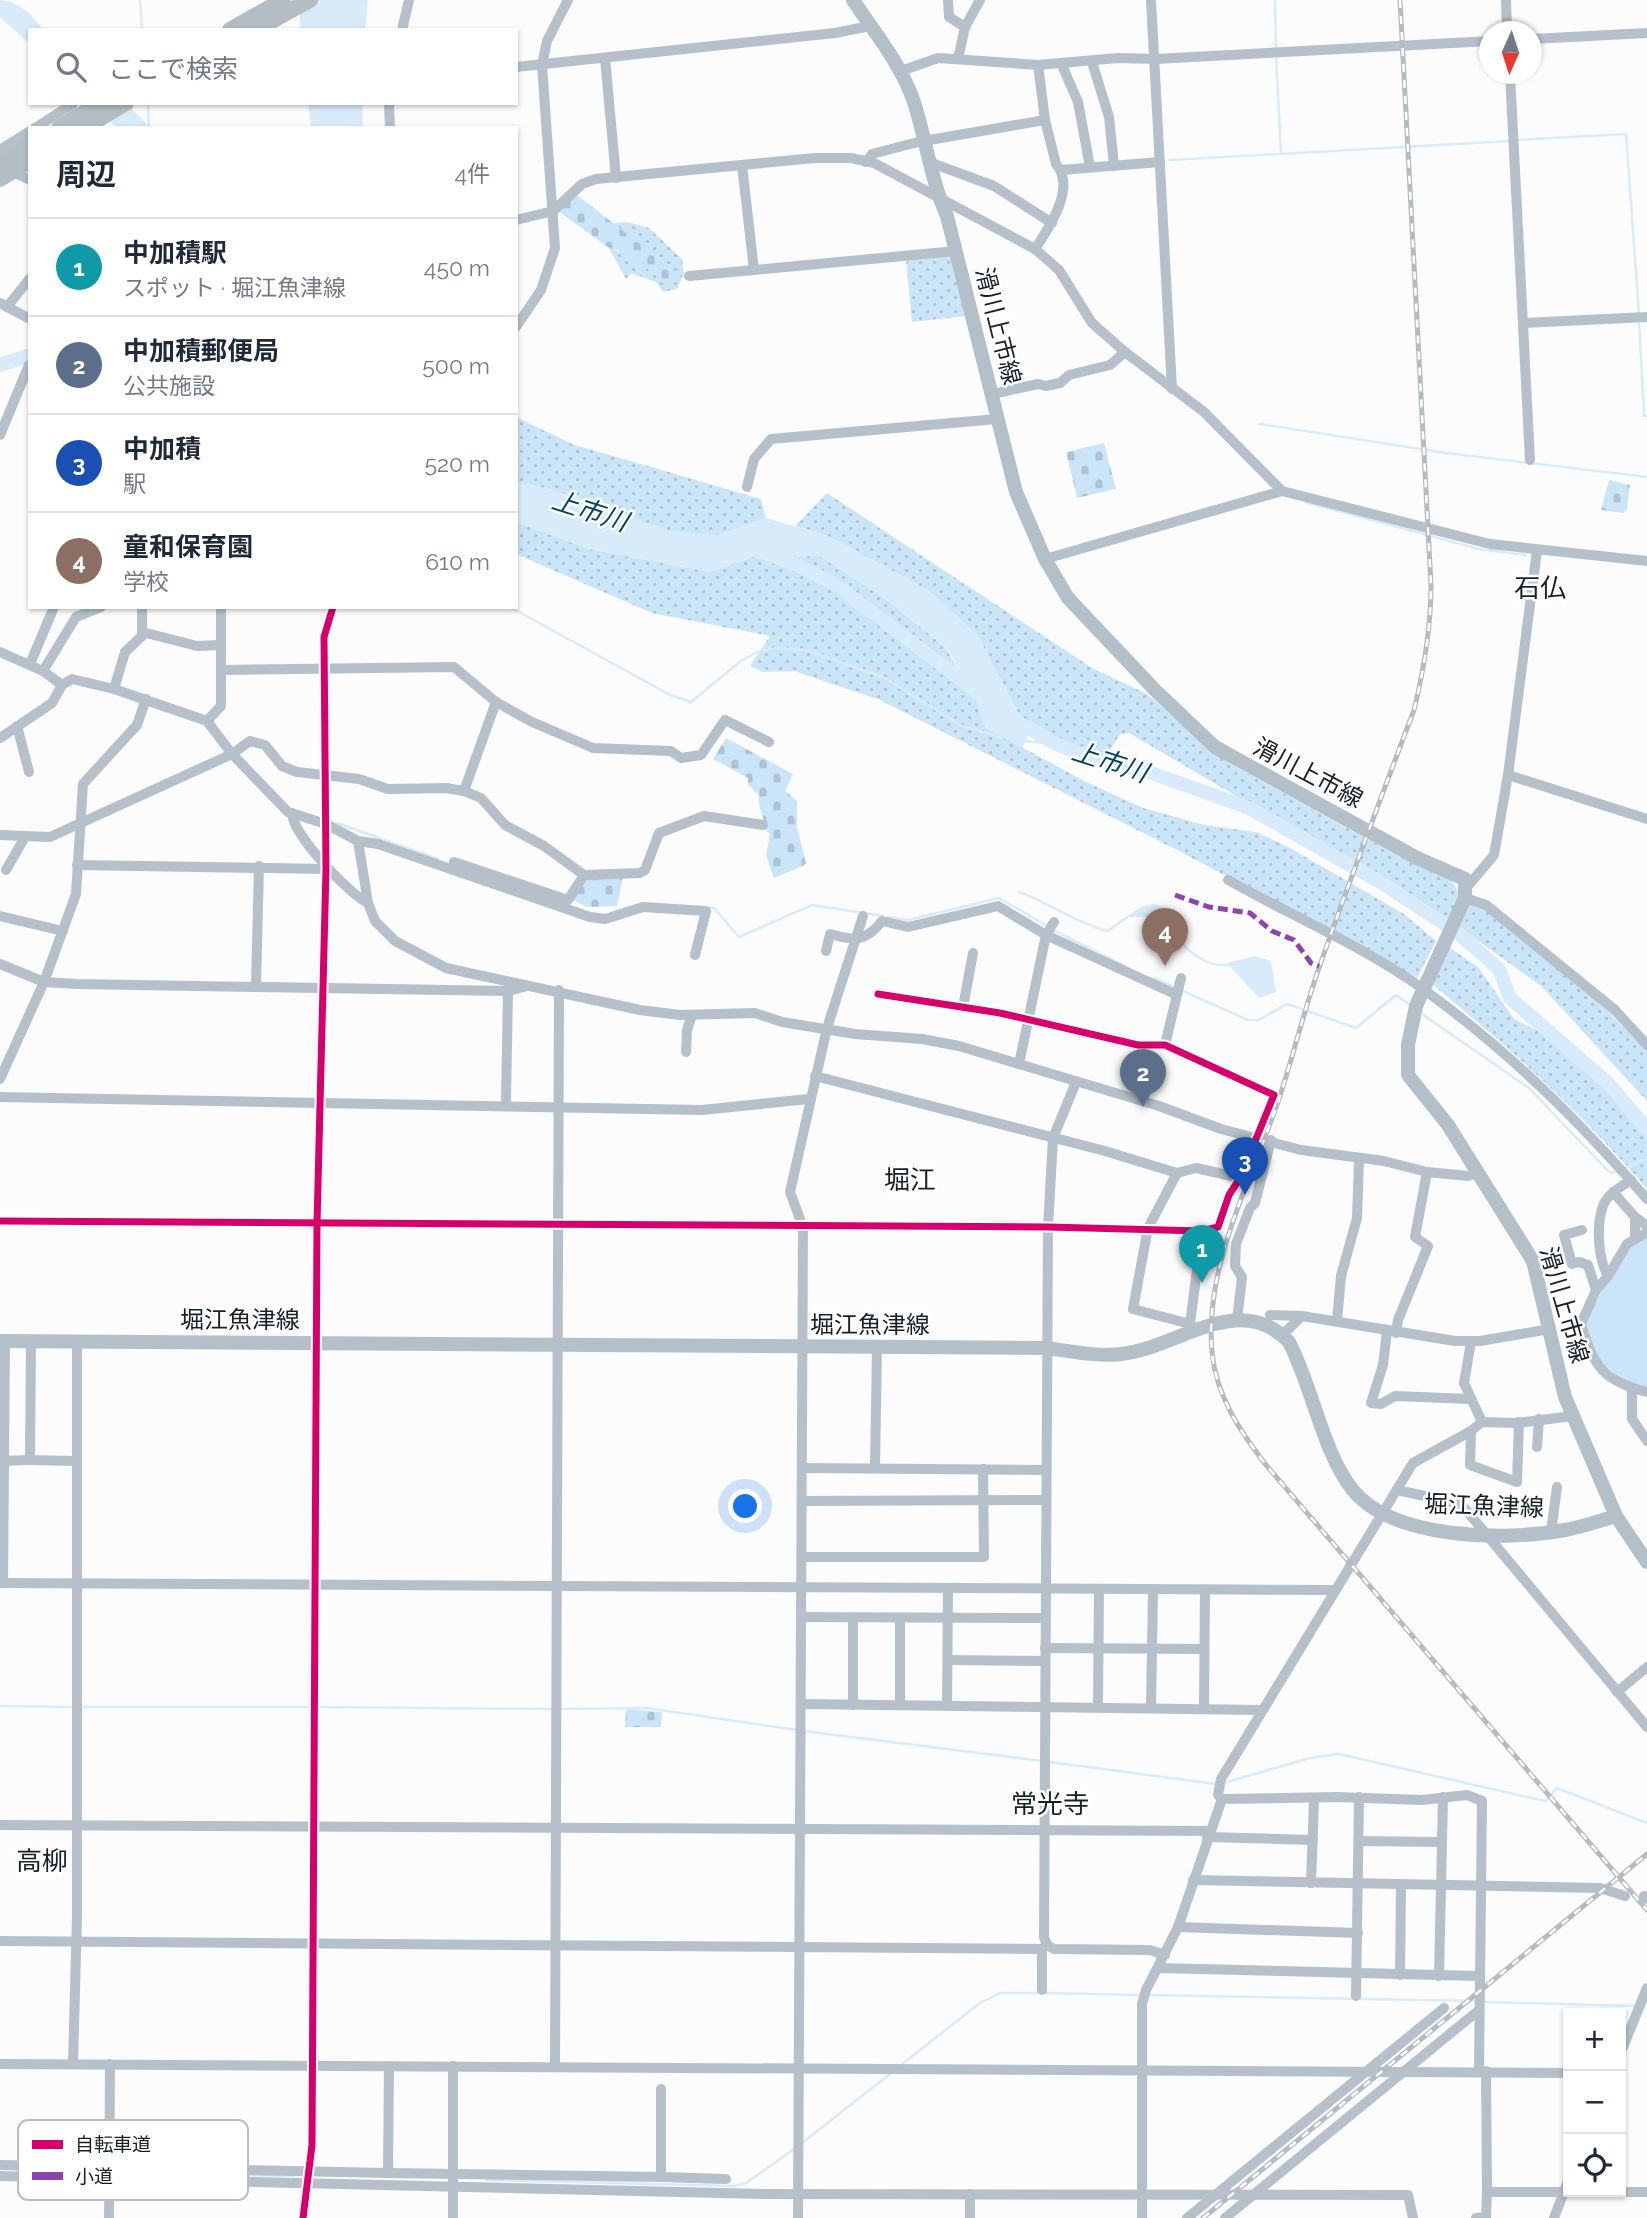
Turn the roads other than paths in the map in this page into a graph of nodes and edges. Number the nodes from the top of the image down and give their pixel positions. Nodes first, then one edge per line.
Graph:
1 (283, 0) edge
2 (310, 0) edge
3 (409, 0) edge
4 (568, 0) edge
5 (853, 0) edge
6 (948, 0) edge
7 (980, 0) edge
8 (1151, 0) edge
9 (1506, 0) edge
10 (1507, 21) edge
11 (870, 26) junction
12 (965, 27) junction
13 (233, 28) edge
14 (259, 28) edge
15 (402, 28) edge
16 (1647, 33) edge
17 (1542, 38) edge
18 (1479, 42) edge
19 (605, 58) junction
20 (958, 59) junction
21 (1155, 59) junction
22 (1092, 62) junction
23 (1061, 63) junction
24 (542, 65) junction
25 (1038, 65) junction
26 (518, 67) edge
27 (901, 71) junction
28 (1511, 84) edge
29 (71, 105) edge
30 (97, 105) edge
31 (123, 105) edge
32 (389, 105) edge
33 (1045, 120) junction
34 (39, 126) edge
35 (62, 126) edge
36 (87, 126) edge
37 (390, 126) edge
38 (28, 132) edge
39 (925, 142) junction
40 (28, 147) edge
41 (0, 150) edge
42 (28, 162) edge
43 (866, 162) junction
44 (929, 162) junction
45 (1160, 162) junction
46 (0, 165) edge
47 (743, 165) junction
48 (1114, 166) junction
49 (1090, 167) junction
50 (1061, 170) junction
51 (616, 178) junction
52 (0, 179) edge
53 (28, 179) edge
54 (938, 195) junction
55 (553, 211) junction
56 (518, 220) edge
57 (1052, 223) junction
58 (1035, 249) junction
59 (956, 251) junction
60 (754, 270) junction
61 (689, 276) dead end
62 (28, 280) edge
63 (3, 305) edge
64 (1647, 317) edge
65 (28, 318) edge
66 (1523, 323) junction
67 (518, 324) edge
68 (1125, 352) junction
69 (28, 367) edge
70 (1172, 388) junction
71 (993, 394) junction
72 (997, 419) junction
73 (0, 435) edge
74 (1530, 460) dead end
75 (747, 487) dead end
76 (1282, 491) junction
77 (1537, 550) junction
78 (1045, 559) junction
79 (1647, 561) edge
80 (53, 609) edge
81 (96, 609) edge
82 (142, 609) edge
83 (221, 609) edge
84 (332, 609) edge
85 (142, 632) junction
86 (221, 645) junction
87 (0, 652) edge
88 (30, 664) junction
89 (323, 668) junction
90 (221, 670) junction
91 (43, 671) junction
92 (62, 685) junction
93 (114, 689) junction
94 (146, 699) junction
95 (496, 702) junction
96 (207, 721) junction
97 (17, 726) junction
98 (0, 738) edge
99 (769, 742) dead end
100 (232, 754) junction
101 (29, 772) dead end
102 (325, 774) junction
103 (1508, 775) junction
104 (464, 791) junction
105 (292, 813) junction
106 (1647, 819) edge
107 (326, 824) junction
108 (763, 825) dead end
109 (79, 827) junction
110 (0, 835) edge
111 (25, 837) junction
112 (358, 841) junction
113 (454, 862) dead end
114 (77, 865) junction
115 (259, 866) junction
116 (326, 866) junction
117 (6, 870) dead end
118 (584, 875) junction
119 (1228, 880) dead end
120 (1466, 893) junction
121 (368, 903) junction
122 (0, 916) edge
123 (863, 916) dead end
124 (1054, 922) dead end
125 (63, 931) junction
126 (1046, 935) junction
127 (855, 941) junction
128 (825, 951) dead end
129 (973, 953) dead end
130 (695, 955) dead end
131 (0, 964) edge
132 (1181, 978) dead end
133 (44, 982) junction
134 (256, 985) junction
135 (530, 985) junction
136 (321, 988) junction
137 (1422, 989) junction
138 (559, 990) junction
139 (509, 991) junction
140 (1175, 993) junction
141 (878, 994) dead end
142 (963, 1007) junction
143 (692, 1015) junction
144 (1030, 1021) junction
145 (827, 1028) junction
146 (1165, 1045) junction
147 (1647, 1045) edge
148 (686, 1052) dead end
149 (1019, 1064) junction
150 (1, 1075) edge
151 (815, 1076) junction
152 (1076, 1082) junction
153 (0, 1097) edge
154 (809, 1099) junction
155 (506, 1100) dead end
156 (318, 1105) junction
157 (559, 1108) junction
158 (1258, 1137) junction
159 (1053, 1138) junction
160 (1271, 1140) junction
161 (1359, 1160) junction
162 (1427, 1172) junction
163 (1177, 1173) junction
164 (1478, 1173) junction
165 (1240, 1178) junction
166 (1630, 1180) junction
167 (1613, 1192) junction
168 (1647, 1199) edge
169 (1634, 1217) junction
170 (0, 1222) edge
171 (317, 1224) junction
172 (559, 1226) junction
173 (1647, 1226) edge
174 (803, 1227) junction
175 (1048, 1227) junction
176 (1148, 1228) junction
177 (1582, 1230) dead end
178 (1202, 1231) junction
179 (1647, 1232) edge
180 (1635, 1237) junction
181 (1608, 1276) junction
182 (1596, 1290) junction
183 (1270, 1315) dead end
184 (1302, 1316) junction
185 (1237, 1320) junction
186 (1337, 1321) junction
187 (1194, 1326) junction
188 (1550, 1329) junction
189 (1392, 1332) junction
190 (1282, 1335) junction
191 (2, 1341) edge
192 (32, 1341) junction
193 (77, 1342) junction
194 (1471, 1342) junction
195 (316, 1343) junction
196 (558, 1345) junction
197 (804, 1347) junction
198 (877, 1348) junction
199 (1046, 1348) junction
200 (1632, 1388) junction
201 (1647, 1392) edge
202 (1470, 1399) junction
203 (1573, 1416) junction
204 (1539, 1419) junction
205 (1482, 1422) junction
206 (1519, 1422) junction
207 (1471, 1432) junction
208 (1647, 1441) edge
209 (1537, 1447) dead end
210 (30, 1460) junction
211 (1, 1461) edge
212 (76, 1461) junction
213 (804, 1468) junction
214 (876, 1468) junction
215 (984, 1469) junction
216 (1045, 1470) junction
217 (1557, 1487) dead end
218 (1397, 1490) junction
219 (984, 1500) junction
220 (1045, 1500) junction
221 (803, 1501) junction
222 (1381, 1515) junction
223 (1616, 1516) junction
224 (1551, 1532) junction
225 (1486, 1533) junction
226 (803, 1557) junction
227 (1647, 1562) edge
228 (76, 1582) junction
229 (1, 1583) edge
230 (315, 1586) junction
231 (557, 1587) junction
232 (802, 1587) junction
233 (948, 1588) junction
234 (1045, 1589) junction
235 (1099, 1589) junction
236 (1153, 1590) junction
237 (1205, 1590) junction
238 (1335, 1590) junction
239 (802, 1617) junction
240 (853, 1617) junction
241 (901, 1618) junction
242 (948, 1618) junction
243 (1045, 1618) junction
244 (1045, 1648) junction
245 (1099, 1648) junction
246 (1152, 1648) junction
247 (1204, 1649) junction
248 (948, 1660) junction
249 (1045, 1661) junction
250 (1647, 1667) edge
251 (1617, 1692) junction
252 (802, 1704) junction
253 (853, 1705) junction
254 (900, 1705) junction
255 (947, 1706) junction
256 (1044, 1706) junction
257 (1098, 1706) junction
258 (1151, 1707) junction
259 (1203, 1707) junction
260 (1261, 1710) junction
261 (1647, 1727) edge
262 (1359, 1797) junction
263 (1443, 1797) junction
264 (1222, 1799) junction
265 (1314, 1800) junction
266 (0, 1825) edge
267 (76, 1826) junction
268 (312, 1827) junction
269 (555, 1827) junction
270 (800, 1829) junction
271 (1044, 1829) junction
272 (1207, 1834) junction
273 (1313, 1840) junction
274 (1359, 1841) junction
275 (1442, 1842) junction
276 (1193, 1880) junction
277 (1311, 1883) junction
278 (1358, 1884) junction
279 (1401, 1885) junction
280 (1441, 1886) junction
281 (1480, 1886) junction
282 (1625, 1896) dead end
283 (1178, 1927) junction
284 (1358, 1933) junction
285 (0, 1941) edge
286 (76, 1941) junction
287 (556, 1944) junction
288 (314, 1945) junction
289 (800, 1947) junction
290 (1045, 1947) junction
291 (1165, 1955) junction
292 (1158, 1968) junction
293 (1357, 1974) junction
294 (1400, 1975) junction
295 (1439, 1976) junction
296 (1478, 1976) junction
297 (1647, 1988) edge
298 (1042, 1990) dead end
299 (1356, 1996) dead end
300 (1444, 2008) dead end
301 (1479, 2010) junction
302 (1626, 2040) edge
303 (0, 2064) edge
304 (73, 2064) junction
305 (110, 2064) junction
306 (312, 2066) junction
307 (389, 2066) junction
308 (453, 2066) junction
309 (555, 2066) junction
310 (798, 2066) junction
311 (1143, 2068) junction
312 (1371, 2070) junction
313 (1405, 2070) junction
314 (1482, 2071) junction
315 (1563, 2073) edge
316 (661, 2088) dead end
317 (109, 2120) edge
318 (0, 2165) edge
319 (18, 2165) edge
320 (388, 2173) junction
321 (453, 2174) junction
322 (248, 2175) edge
323 (0, 2176) edge
324 (18, 2176) edge
325 (661, 2177) junction
326 (689, 2178) junction
327 (248, 2179) edge
328 (310, 2179) junction
329 (726, 2179) dead end
330 (453, 2186) junction
331 (1563, 2188) edge
332 (688, 2192) junction
333 (1487, 2192) junction
334 (1626, 2192) edge
335 (1647, 2192) edge
336 (798, 2194) junction
337 (970, 2194) junction
338 (1143, 2196) junction
339 (1216, 2196) junction
340 (1253, 2196) junction
341 (1563, 2197) edge
342 (109, 2200) edge
343 (109, 2218) edge
344 (303, 2218) edge
345 (453, 2218) edge
346 (798, 2218) edge
347 (970, 2218) edge
348 (1142, 2218) edge
349 (1187, 2218) edge
350 (1226, 2218) edge
351 (1413, 2218) edge
352 (1476, 2218) edge
353 (1554, 2218) edge

1 - 13 highway
2 - 14 highway
3 - 15 street
4 - 24 street
5 - 11 main road, 滑川上市線
6 - 12 street
7 - 12 street
8 - 21 street
9 - 10 street
11 - 19 street
11 - 27 main road, 滑川上市線
12 - 20 street
16 - 17 street
18 - 21 street
19 - 24 street
19 - 51 street
20 - 25 street
20 - 27 street
21 - 22 street
21 - 45 street
22 - 23 street
22 - 48 street
23 - 25 street
23 - 49 street
24 - 26 street
24 - 55 street
25 - 33 street
27 - 39 main road, 滑川上市線
28 - 66 street
29 - 34 street
30 - 35 highway
31 - 36 highway
32 - 37 street
33 - 39 street
33 - 50 street
38 - 41 street
39 - 43 street
39 - 44 main road, 滑川上市線
40 - 46 highway
42 - 52 highway, bridge
43 - 47 street
43 - 54 street
44 - 54 main road, 滑川上市線
44 - 57 street
45 - 48 street
45 - 70 street
46 - 53 street
47 - 51 street
47 - 60 street
48 - 49 street
49 - 50 street
50 - 57 street
51 - 55 street
54 - 58 street
54 - 59 main road, 滑川上市線
55 - 56 street
55 - 67 street
57 - 58 street
58 - 68 street
59 - 60 street
59 - 71 main road, 滑川上市線
60 - 61 street
62 - 63 street
63 - 65 street
64 - 66 street
66 - 74 street
68 - 70 street
68 - 71 street
69 - 73 street
70 - 76 street
71 - 72 main road, 滑川上市線
72 - 75 street
72 - 78 main road, 滑川上市線
76 - 77 street
76 - 78 street
77 - 79 street
77 - 103 street
78 - 120 main road, 滑川上市線
80 - 88 street
81 - 91 street
82 - 85 street
83 - 86 street
84 - 89 street
85 - 86 street
85 - 93 street
86 - 90 street
87 - 88 street
88 - 91 street
89 - 90 street
89 - 95 street
89 - 102 street
90 - 96 street
91 - 92 street
92 - 93 street
92 - 97 street
93 - 94 street
94 - 96 street
94 - 109 street
95 - 99 street
95 - 104 street
96 - 100 street
97 - 98 street
97 - 101 street
100 - 102 street
100 - 105 street
100 - 109 street
102 - 104 street
102 - 107 street
103 - 106 street
103 - 120 street
104 - 118 street
105 - 107 street
105 - 116 street
107 - 112 street
107 - 116 street
108 - 118 street
109 - 111 street
109 - 114 street
110 - 111 street
111 - 117 street
112 - 121 street
112 - 130 street
113 - 118 street
114 - 115 street
114 - 125 street
115 - 116 street
115 - 134 street
116 - 121 street
116 - 136 street
119 - 137 street
120 - 137 main road, 滑川上市線
120 - 147 street
121 - 135 street
122 - 125 street
123 - 127 street
124 - 126 street
125 - 133 street
126 - 127 street
126 - 140 street
126 - 144 street
127 - 128 street
127 - 145 street
129 - 142 street
131 - 133 street
132 - 140 street
133 - 134 street
133 - 150 street
134 - 136 street
135 - 138 street
135 - 139 street
136 - 139 street
136 - 156 street
137 - 164 main road, 滑川上市線
137 - 166 street
138 - 143 street
138 - 157 street
139 - 155 street
140 - 146 street
141 - 142 street
142 - 144 street
143 - 145 street
143 - 148 street
144 - 146 street
144 - 149 street
145 - 149 street
145 - 151 street
146 - 158 street
149 - 152 street
151 - 154 street
151 - 159 street
152 - 158 street
152 - 159 street
153 - 156 street
154 - 157 street
154 - 174 street
156 - 157 street
156 - 171 street
157 - 172 street
158 - 160 street
158 - 165 street
159 - 163 street
159 - 175 street
160 - 161 street
160 - 185 street
161 - 162 street
161 - 186 street
162 - 164 street
162 - 189 street
163 - 165 street
163 - 176 street
164 - 188 main road, 滑川上市線
165 - 178 street
166 - 167 street
166 - 168 street
167 - 169 street
167 - 181 street
169 - 173 street
169 - 180 street
170 - 171 street
171 - 172 street
171 - 195 street
172 - 174 street
172 - 196 street
174 - 175 street
174 - 197 street
175 - 176 street
175 - 199 street
176 - 178 street
176 - 187 street
177 - 182 street
178 - 187 street
179 - 180 street
180 - 181 street
181 - 182 street
182 - 200 street
183 - 184 street
184 - 186 street
184 - 190 street
185 - 187 main road, 堀江魚津線
185 - 190 main road, 堀江魚津線
186 - 189 street
187 - 199 main road, 堀江魚津線
188 - 194 street
188 - 203 main road, 滑川上市線
189 - 194 street
189 - 202 street
190 - 222 main road, 堀江魚津線
191 - 192 main road, 堀江魚津線
191 - 211 street
192 - 193 main road, 堀江魚津線
192 - 210 street
193 - 195 main road, 堀江魚津線
193 - 212 street
194 - 202 street
195 - 196 main road, 堀江魚津線
195 - 230 street
196 - 197 main road, 堀江魚津線
196 - 231 street
197 - 198 main road, 堀江魚津線
197 - 213 street
198 - 199 main road, 堀江魚津線
198 - 214 street
199 - 216 street
200 - 201 street
200 - 208 street
202 - 205 street
203 - 204 street
203 - 223 main road, 滑川上市線
204 - 206 street
204 - 209 street
205 - 206 street
205 - 207 street
206 - 207 street
207 - 218 street
210 - 211 street
210 - 212 street
211 - 229 street
212 - 228 street
213 - 214 street
213 - 221 street
214 - 215 street
215 - 216 street
215 - 219 street
216 - 220 street
217 - 224 street
218 - 222 street
218 - 225 street
219 - 220 street
219 - 221 street
219 - 226 street
220 - 234 street
221 - 226 street
222 - 225 main road, 堀江魚津線
222 - 238 street
223 - 224 main road, 堀江魚津線
223 - 227 main road, 滑川上市線
224 - 225 main road, 堀江魚津線
225 - 251 street
226 - 232 street
228 - 229 street
228 - 230 street
228 - 267 street
230 - 231 street
230 - 268 street
231 - 232 street
231 - 269 street
232 - 233 street
232 - 239 street
233 - 234 street
233 - 242 street
234 - 235 street
234 - 243 street
235 - 236 street
235 - 245 street
236 - 237 street
236 - 246 street
237 - 238 street
237 - 247 street
238 - 260 street
239 - 240 street
239 - 252 street
240 - 241 street
240 - 253 street
241 - 242 street
241 - 254 street
242 - 243 street
242 - 248 street
243 - 244 street
244 - 245 street
244 - 249 street
245 - 246 street
245 - 257 street
246 - 247 street
246 - 258 street
247 - 259 street
248 - 249 street
248 - 255 street
249 - 256 street
250 - 251 street
251 - 261 street
252 - 253 street
252 - 270 street
253 - 254 street
254 - 255 street
255 - 256 street
256 - 257 street
256 - 271 street
257 - 258 street
258 - 259 street
259 - 260 street
260 - 264 street
262 - 263 street
262 - 265 street
262 - 274 street
263 - 275 street
263 - 281 street
264 - 265 street
264 - 272 street
265 - 273 street
266 - 267 street
267 - 268 street
267 - 286 street
268 - 269 street
268 - 288 street
269 - 270 street
269 - 287 street
270 - 271 street
270 - 289 street
271 - 272 street
271 - 290 street
272 - 273 street
272 - 276 street
273 - 277 street
274 - 275 street
274 - 278 street
275 - 280 street
276 - 277 street
276 - 283 street
277 - 278 street
278 - 279 street
278 - 284 street
279 - 280 street
279 - 294 street
280 - 281 street
280 - 295 street
281 - 282 street
281 - 296 street
283 - 284 street
283 - 291 street
284 - 293 street
285 - 286 street
286 - 288 street
286 - 304 street
287 - 288 street
287 - 289 street
287 - 309 street
288 - 306 street
289 - 290 street
289 - 310 street
290 - 291 street
290 - 298 street
291 - 292 street
292 - 293 street
292 - 311 street
293 - 294 street
293 - 299 street
294 - 295 street
295 - 296 street
296 - 301 street
297 - 302 street
300 - 312 street
301 - 313 street
301 - 314 street
303 - 304 street
304 - 305 street
305 - 306 street
305 - 317 street
306 - 307 street
306 - 328 street
307 - 308 street
307 - 320 street
308 - 309 street
308 - 321 street
309 - 310 street
310 - 311 street
310 - 336 street
311 - 312 street
311 - 338 street
312 - 313 street
312 - 339 street
313 - 314 street
313 - 340 street
314 - 315 street
314 - 333 street
316 - 325 street
318 - 319 street
320 - 321 street
320 - 328 street
321 - 325 street
321 - 330 street
322 - 328 street
323 - 324 street
325 - 326 street
326 - 329 street
326 - 332 street
327 - 328 street
328 - 330 street
328 - 344 street
330 - 332 street
330 - 345 street
331 - 333 street
332 - 336 street
333 - 352 street
334 - 335 street
336 - 337 street
336 - 346 street
337 - 338 street
337 - 347 street
338 - 339 street
338 - 348 street
339 - 340 street
339 - 349 street
340 - 350 street
340 - 351 street
341 - 353 street
342 - 343 street

